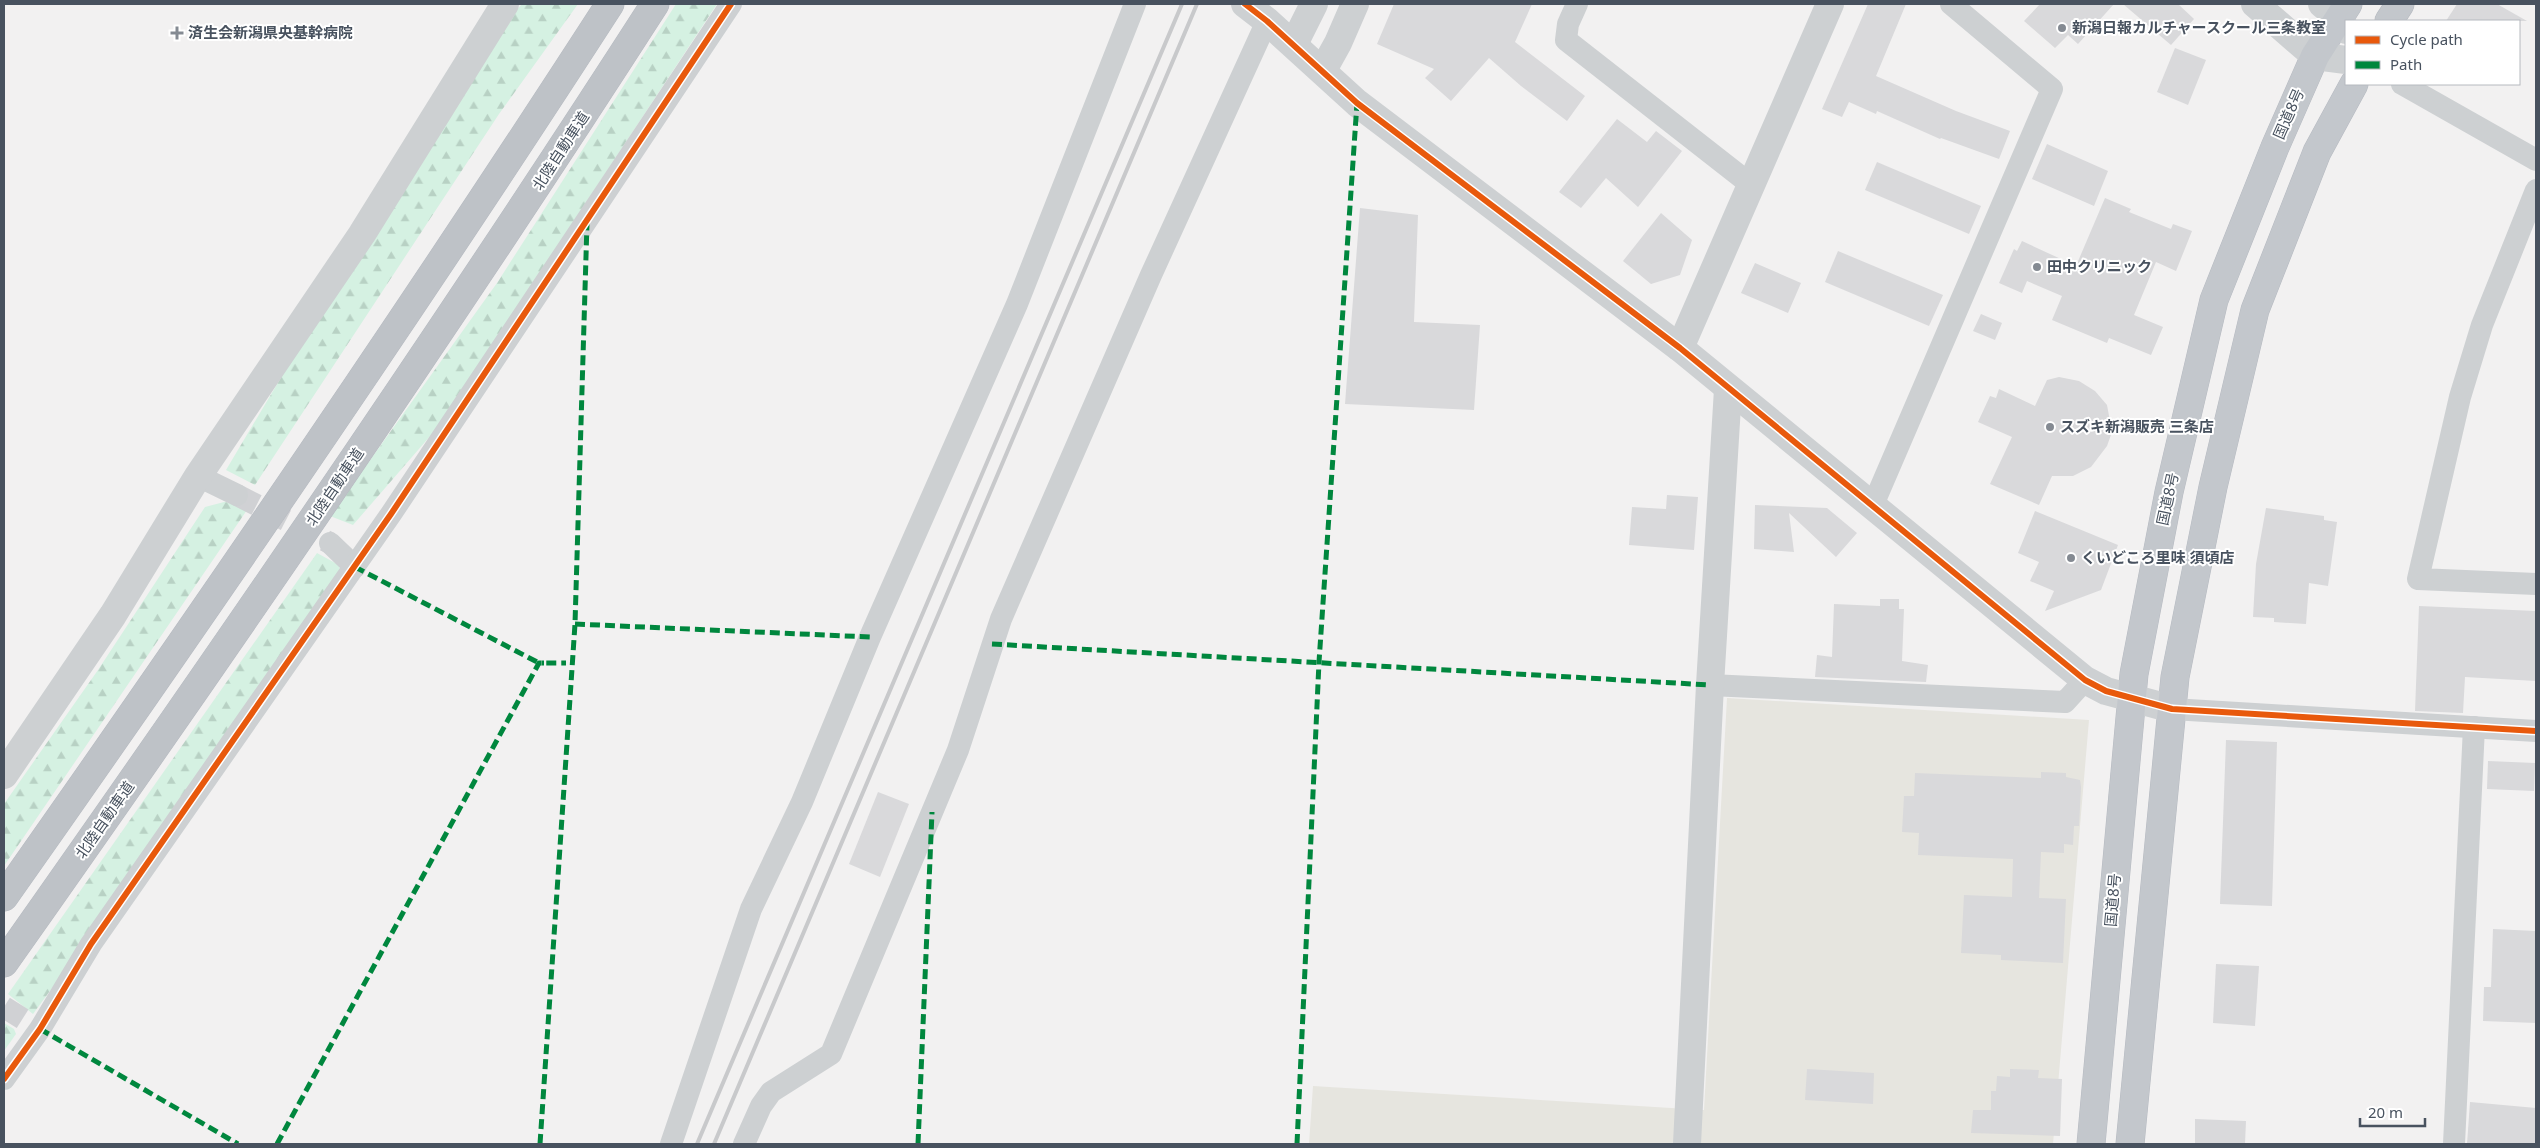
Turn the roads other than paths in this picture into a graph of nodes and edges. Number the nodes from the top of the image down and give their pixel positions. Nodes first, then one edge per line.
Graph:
1 (505, 4) edge
2 (610, 4) edge
3 (655, 4) edge
4 (731, 4) edge
5 (1135, 4) edge
6 (1245, 4) edge
7 (1314, 4) edge
8 (1355, 4) edge
9 (1577, 4) edge
10 (1830, 4) edge
11 (1951, 4) edge
12 (2255, 4) edge
13 (2400, 4) edge
14 (2339, 14) edge
15 (2390, 20) edge
16 (1267, 21) junction
17 (1294, 44) junction
18 (2315, 56) junction
19 (2345, 60) edge
20 (1322, 70) junction
21 (2353, 85) edge
22 (2404, 85) edge
23 (2536, 160) edge
24 (1750, 184) junction
25 (2536, 190) edge
26 (1680, 348) junction
27 (1728, 389) junction
28 (198, 476) junction
29 (237, 495) tunnel mouth
30 (1873, 505) junction
31 (330, 543) tunnel mouth
32 (355, 567) junction
33 (2536, 584) edge
34 (2085, 680) junction
35 (1710, 685) junction
36 (2131, 698) junction
37 (2172, 709) junction
38 (2474, 727) junction
39 (2536, 731) edge
40 (4, 775) edge
41 (4, 897) edge
42 (4, 963) edge
43 (4, 1079) edge
44 (671, 1144) edge
45 (744, 1144) edge
46 (1687, 1144) edge
47 (2091, 1144) edge
48 (2130, 1144) edge
49 (2454, 1144) edge

1 - 28 street
2 - 41 highway
3 - 42 highway, 北陸自動車道
4 - 32 street
5 - 44 street
6 - 16 street
7 - 17 street
8 - 20 street
9 - 24 street
10 - 24 street
11 - 30 street
12 - 18 street
13 - 15 highway
14 - 18 highway, 国道8号
16 - 17 street
16 - 45 street
17 - 20 street
18 - 19 street
18 - 36 highway, 国道8号
20 - 26 street
21 - 37 highway
22 - 23 street
24 - 26 street
25 - 33 street
26 - 27 street
27 - 30 street
27 - 35 street
28 - 29 street
28 - 40 street
30 - 34 street
31 - 32 street
32 - 43 street
34 - 35 street
34 - 36 street
35 - 46 street
36 - 37 street
36 - 47 highway, 国道8号
37 - 38 street
37 - 48 highway
38 - 39 street
38 - 49 street

